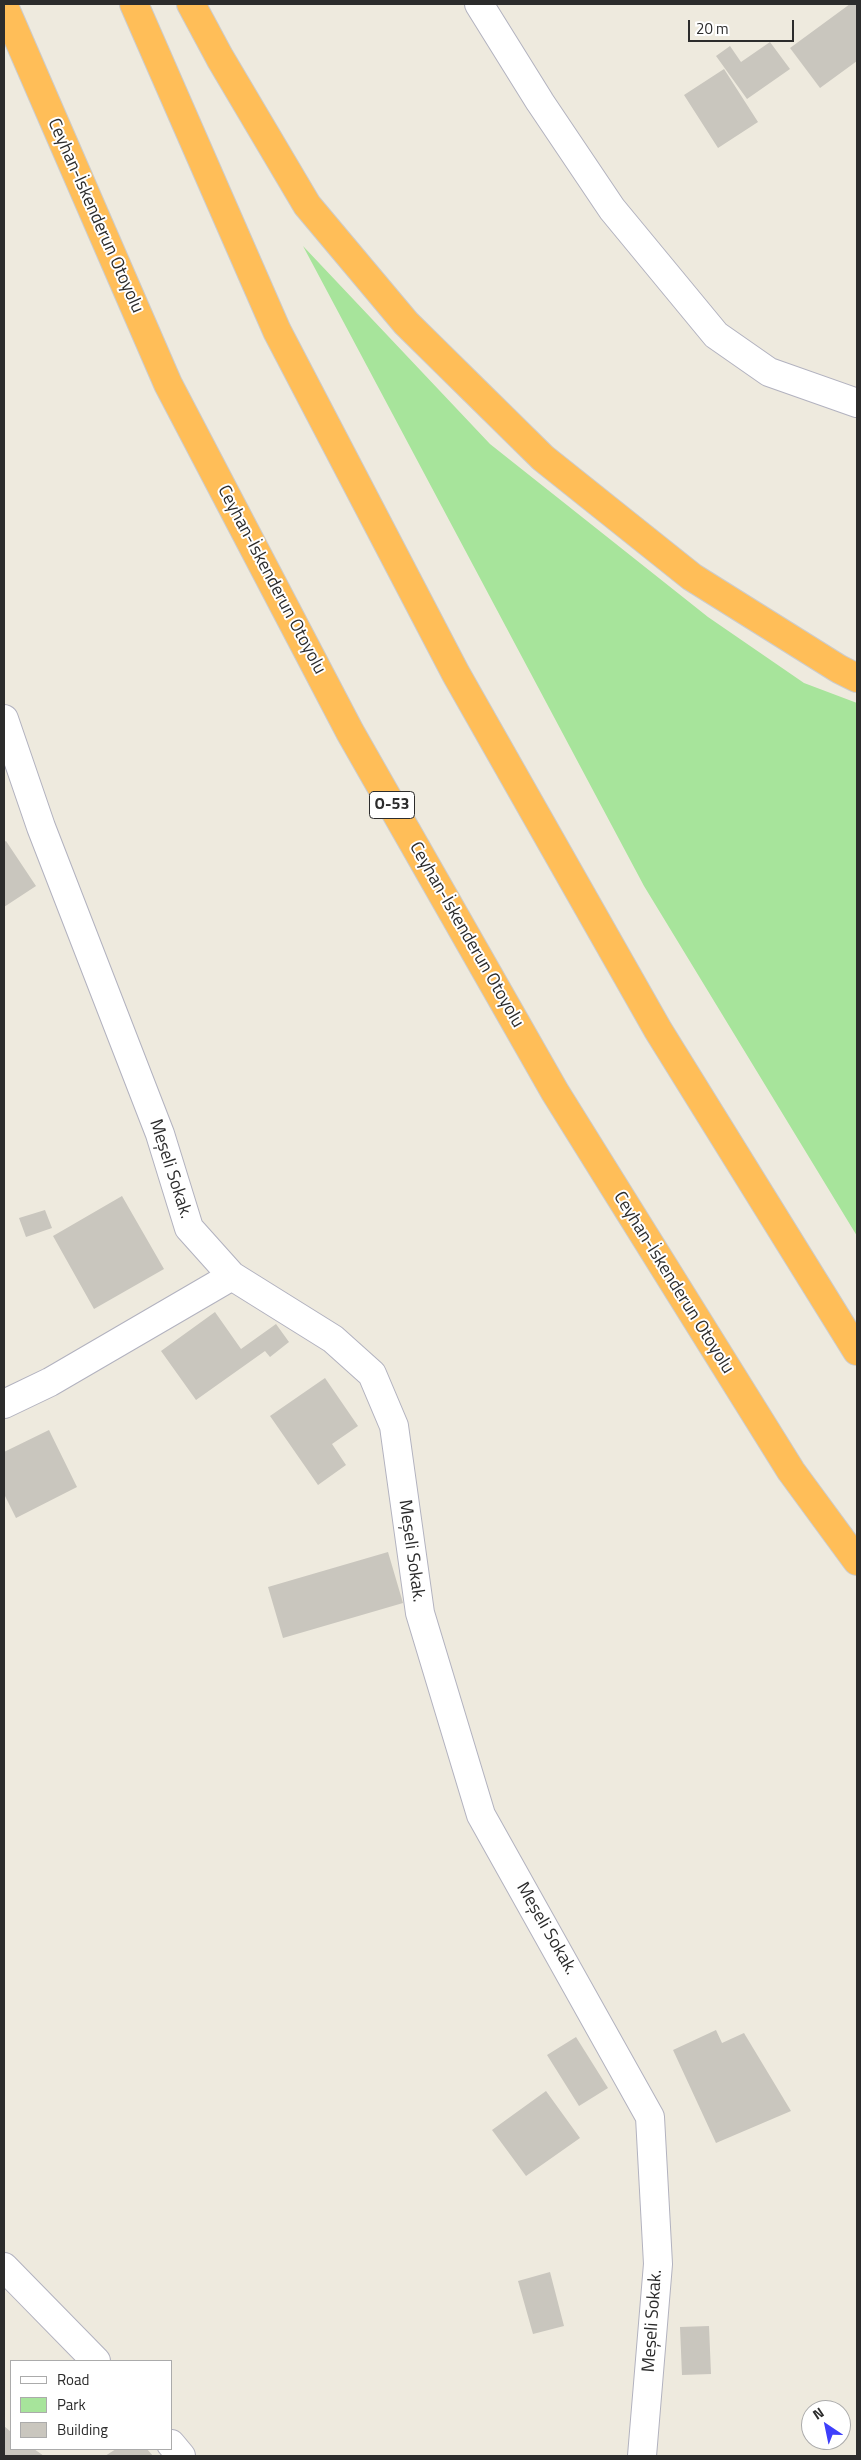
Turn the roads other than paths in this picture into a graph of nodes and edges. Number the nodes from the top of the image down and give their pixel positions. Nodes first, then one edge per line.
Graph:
1 (134, 4) edge
2 (191, 4) edge
3 (479, 4) edge
4 (4, 6) edge
5 (857, 403) edge
6 (857, 678) edge
7 (4, 719) edge
8 (232, 1276) junction
9 (857, 1351) edge
10 (4, 1404) edge
11 (791, 1472) junction
12 (857, 1561) edge
13 (857, 1566) edge
14 (4, 2267) edge
15 (95, 2360) edge
16 (172, 2445) edge
17 (181, 2456) edge
18 (642, 2456) edge

1 - 9 highway
2 - 6 highway
3 - 5 street
4 - 11 highway, Ceyhan-İskenderun Otoyolu / O-53
7 - 8 street, Meşeli Sokak.
8 - 10 street
8 - 18 street, Meşeli Sokak.
11 - 12 highway, Ceyhan-İskenderun Otoyolu / O-53
11 - 13 highway
14 - 15 street
16 - 17 street

